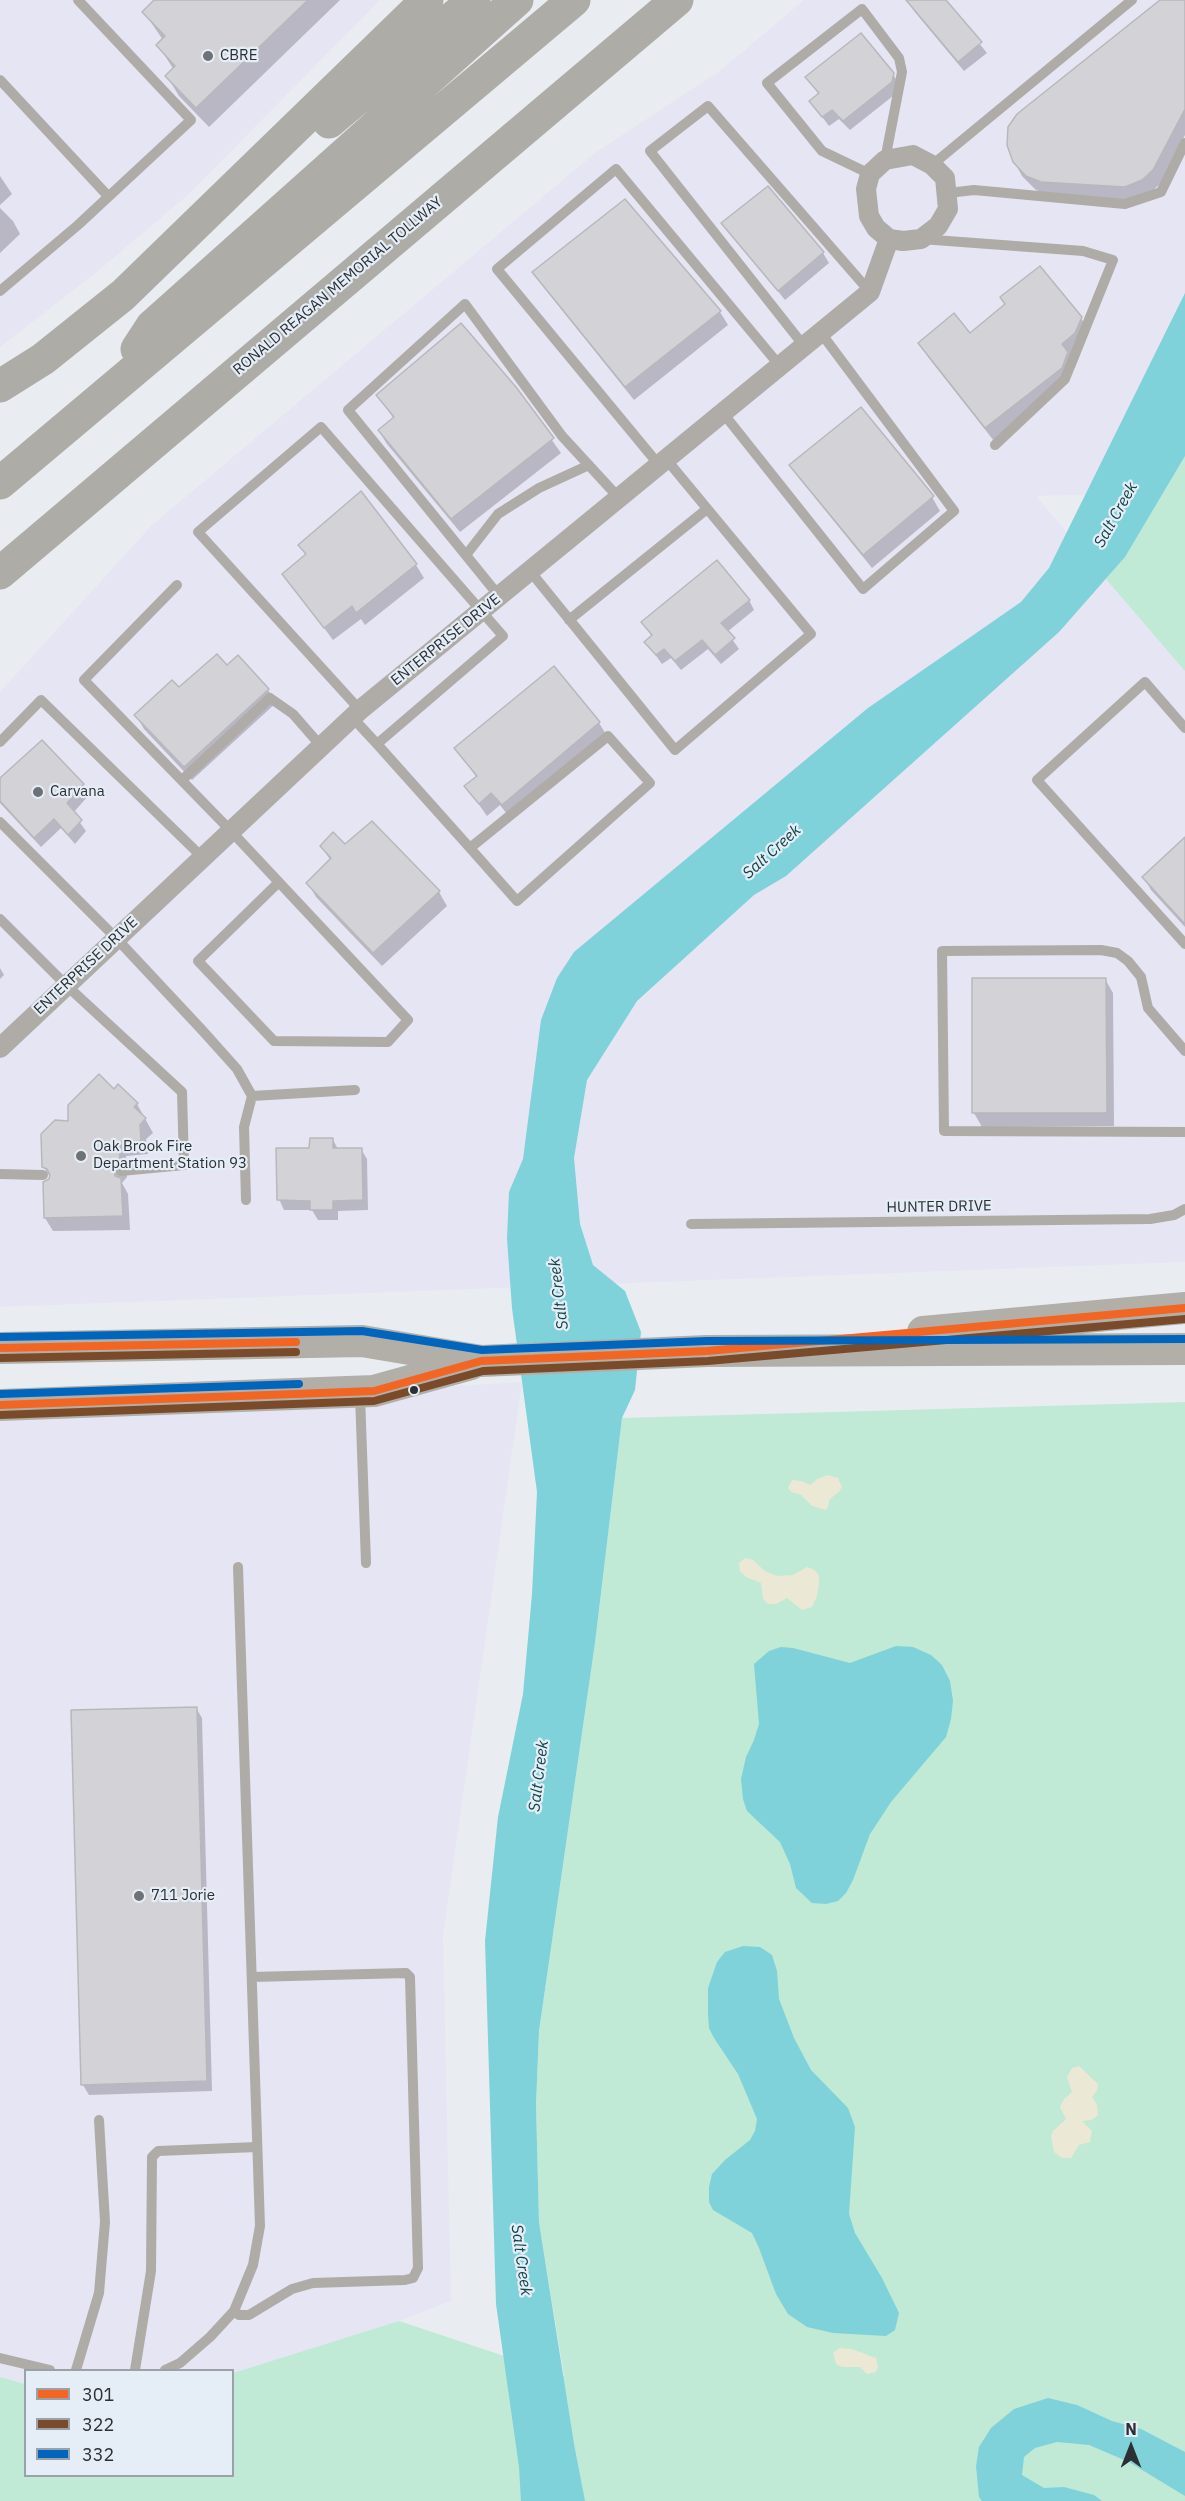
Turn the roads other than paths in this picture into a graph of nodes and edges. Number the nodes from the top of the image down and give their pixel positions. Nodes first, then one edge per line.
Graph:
1 (78, 0) edge
2 (427, 0) edge
3 (474, 0) edge
4 (517, 0) edge
5 (574, 0) edge
6 (677, 0) edge
7 (1132, 0) edge
8 (0, 80) edge
9 (1185, 143) edge
10 (885, 160) junction
11 (932, 165) junction
12 (870, 174) junction
13 (948, 193) junction
14 (108, 196) junction
15 (890, 239) junction
16 (921, 239) junction
17 (0, 291) edge
18 (870, 292) junction
19 (123, 295) junction
20 (821, 333) junction
21 (804, 346) junction
22 (780, 366) junction
23 (0, 386) edge
24 (106, 395) junction
25 (723, 413) junction
26 (995, 445) dead end
27 (663, 462) junction
28 (589, 465) junction
29 (0, 483) edge
30 (619, 498) junction
31 (707, 509) junction
32 (466, 555) junction
33 (530, 571) junction
34 (0, 573) edge
35 (177, 585) dead end
36 (499, 596) junction
37 (481, 611) junction
38 (569, 620) junction
39 (356, 713) junction
40 (1185, 728) edge
41 (0, 742) edge
42 (377, 744) junction
43 (320, 745) junction
44 (182, 780) junction
45 (0, 822) edge
46 (230, 830) junction
47 (470, 848) junction
48 (202, 857) junction
49 (279, 882) junction
50 (0, 919) edge
51 (116, 938) junction
52 (1185, 944) edge
53 (66, 985) junction
54 (0, 1048) edge
55 (1185, 1051) edge
56 (355, 1090) dead end
57 (252, 1096) junction
58 (1185, 1132) edge
59 (121, 1170) dead end
60 (0, 1174) edge
61 (43, 1175) dead end
62 (246, 1200) dead end
63 (1185, 1209) edge
64 (691, 1224) dead end
65 (1185, 1308) edge
66 (0, 1332) edge
67 (40, 1347) junction
68 (0, 1348) edge
69 (1185, 1348) edge
70 (707, 1351) junction
71 (481, 1361) junction
72 (360, 1392) junction
73 (6, 1408) edge
74 (366, 1563) dead end
75 (238, 1567) dead end
76 (252, 1977) junction
77 (99, 2120) dead end
78 (257, 2147) junction
79 (234, 2311) junction
80 (0, 2358) edge
81 (46, 2369) edge
82 (76, 2369) edge
83 (135, 2369) edge
84 (167, 2369) edge

1 - 14 lane
2 - 19 highway
3 - 19 highway
4 - 24 highway
5 - 24 highway
6 - 34 highway, RONALD REAGAN MEMORIAL TOLLWAY
7 - 11 lane
8 - 14 lane
9 - 13 lane
10 - 11 street
10 - 12 street
10 - 12 lane
11 - 13 street
12 - 15 street
13 - 16 street
14 - 17 lane
15 - 16 street
15 - 18 street, ENTERPRISE DRIVE
16 - 26 lane
18 - 20 street, ENTERPRISE DRIVE
18 - 21 lane
19 - 23 highway
20 - 21 street, ENTERPRISE DRIVE
20 - 25 lane
21 - 22 street, ENTERPRISE DRIVE
22 - 25 street, ENTERPRISE DRIVE
22 - 27 lane
24 - 29 highway
25 - 27 street, ENTERPRISE DRIVE
27 - 30 street, ENTERPRISE DRIVE
27 - 31 lane
28 - 30 lane
28 - 32 lane
28 - 32 lane
30 - 33 street, ENTERPRISE DRIVE
31 - 38 lane
31 - 38 lane
32 - 36 lane
33 - 36 street, ENTERPRISE DRIVE
33 - 38 lane
35 - 44 lane
36 - 37 street, ENTERPRISE DRIVE
37 - 39 street, ENTERPRISE DRIVE
37 - 39 lane
37 - 42 lane
39 - 42 lane
39 - 43 street, ENTERPRISE DRIVE
40 - 52 lane
41 - 48 lane
42 - 47 lane
43 - 44 lane
43 - 46 street, ENTERPRISE DRIVE
44 - 46 lane
45 - 51 lane
46 - 48 street, ENTERPRISE DRIVE
46 - 49 lane
47 - 47 lane
48 - 51 street, ENTERPRISE DRIVE
49 - 49 lane
50 - 53 lane
51 - 53 street, ENTERPRISE DRIVE
51 - 57 lane
53 - 54 street, ENTERPRISE DRIVE
53 - 59 lane
55 - 58 lane
56 - 57 lane
57 - 62 lane
60 - 61 lane
63 - 64 lane, HUNTER DRIVE
65 - 70 main road
66 - 67 main road
67 - 68 main road
67 - 71 main road
69 - 70 main road
70 - 71 main road
71 - 72 main road
72 - 73 main road
72 - 74 lane
75 - 76 lane
76 - 78 lane
76 - 79 lane
77 - 82 lane
78 - 79 lane
78 - 83 lane
79 - 84 lane
80 - 81 lane

